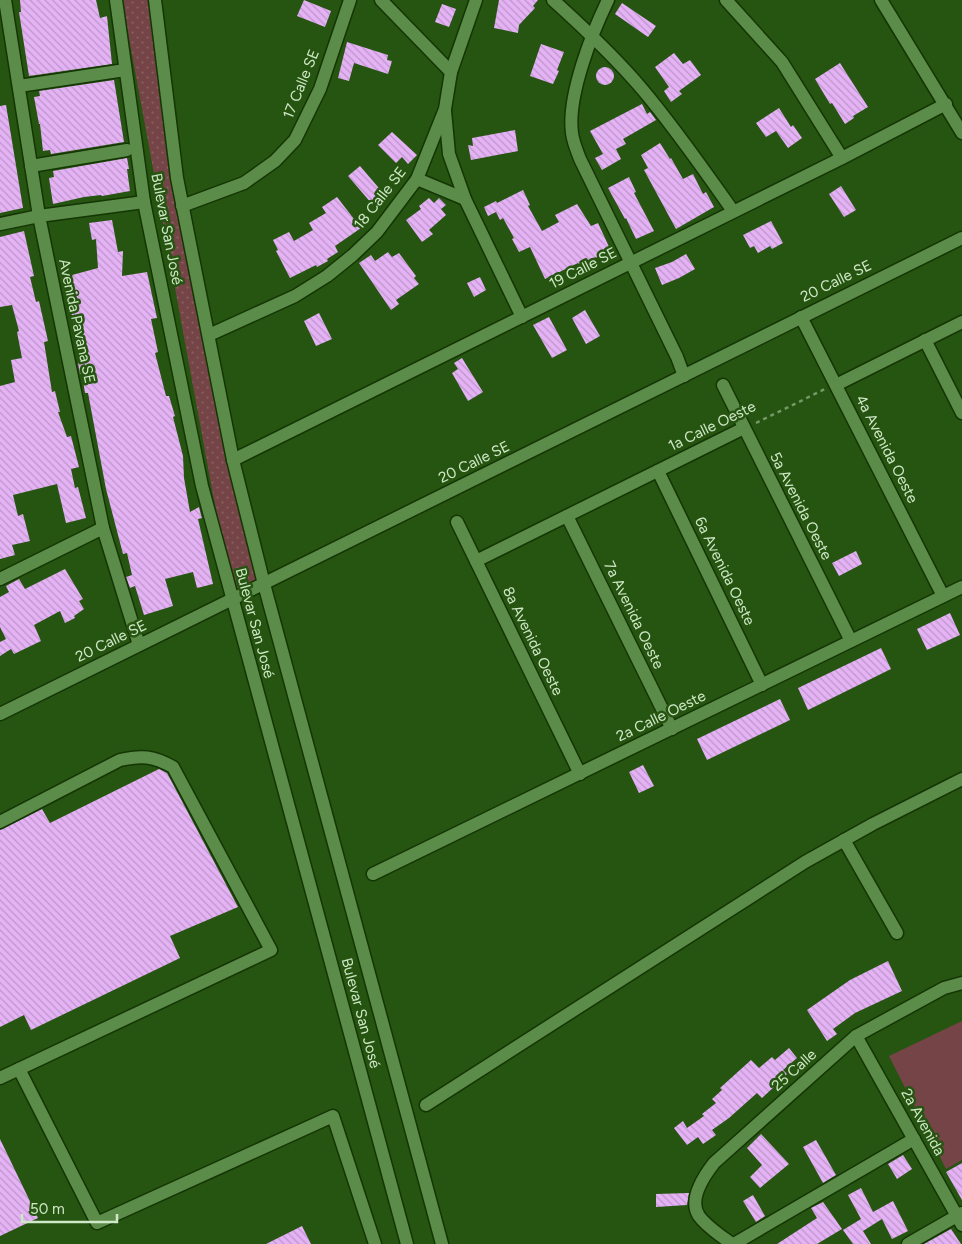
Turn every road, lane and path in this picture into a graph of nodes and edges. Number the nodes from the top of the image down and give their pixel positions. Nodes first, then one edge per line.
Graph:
1 (5, 0) edge
2 (116, 0) edge
3 (154, 0) edge
4 (350, 0) edge
5 (380, 0) edge
6 (476, 0) edge
7 (553, 0) edge
8 (608, 0) edge
9 (726, 0) edge
10 (881, 0) edge
11 (593, 35) junction
12 (125, 70) junction
13 (452, 72) junction
14 (19, 86) junction
15 (946, 104) junction
16 (445, 109) junction
17 (962, 133) edge
18 (126, 150) dead end
19 (842, 158) junction
20 (31, 166) junction
21 (417, 179) junction
22 (465, 200) junction
23 (144, 202) junction
24 (182, 206) junction
25 (733, 211) junction
26 (39, 216) junction
27 (0, 224) edge
28 (962, 238) edge
29 (631, 262) junction
30 (801, 316) junction
31 (522, 317) junction
32 (962, 322) edge
33 (209, 335) junction
34 (925, 340) junction
35 (684, 376) junction
36 (836, 384) junction
37 (723, 385) dead end
38 (962, 413) edge
39 (744, 428) junction
40 (233, 460) junction
41 (658, 471) junction
42 (567, 516) junction
43 (457, 522) dead end
44 (103, 528) junction
45 (476, 561) junction
46 (0, 579) edge
47 (264, 584) junction
48 (962, 587) edge
49 (943, 596) junction
50 (232, 599) junction
51 (851, 641) junction
52 (139, 645) junction
53 (762, 684) junction
54 (0, 714) edge
55 (672, 729) junction
56 (580, 774) junction
57 (962, 779) edge
58 (0, 822) edge
59 (844, 840) junction
60 (373, 874) dead end
61 (897, 933) dead end
62 (962, 983) edge
63 (856, 1036) junction
64 (19, 1069) junction
65 (0, 1078) edge
66 (426, 1104) dead end
67 (914, 1139) junction
68 (960, 1218) edge
69 (375, 1244) edge
70 (407, 1244) edge
71 (442, 1244) edge
72 (733, 1244) edge
73 (908, 1244) edge

1 - 14 street, Avenida Pavana SE
2 - 12 street, Bulevar San José
3 - 24 street, Bulevar San José
4 - 24 street, 17 Calle SE
5 - 13 street
6 - 13 street, 18 Calle SE
7 - 11 street
8 - 11 street
9 - 19 street
10 - 15 street
11 - 25 street
11 - 29 street
12 - 14 street
12 - 23 street, Bulevar San José
13 - 16 street, 18 Calle SE
14 - 20 street, Avenida Pavana SE
15 - 17 street
15 - 19 street, 19 Calle SE
16 - 21 street, 18 Calle SE
16 - 22 street
18 - 20 street
19 - 25 street, 19 Calle SE
20 - 26 street, Avenida Pavana SE
21 - 22 street
21 - 33 street, 18 Calle SE
22 - 31 street
23 - 26 street
23 - 50 street, Bulevar San José
24 - 33 street, Bulevar San José
25 - 29 street, 19 Calle SE
26 - 27 street
26 - 44 street, Avenida Pavana SE
28 - 30 street, 20 Calle SE
29 - 31 street, 19 Calle SE
29 - 35 street
30 - 35 street, 20 Calle SE
30 - 36 street, 4a Avenida Oeste
31 - 40 street, 19 Calle SE
32 - 34 street
33 - 40 street, Bulevar San José
34 - 36 street
34 - 38 street
35 - 47 street, 20 Calle SE
36 - 39 path, 1a Calle Oeste
36 - 49 street, 4a Avenida Oeste
37 - 39 street, 5a Avenida Oeste
39 - 41 street, 1a Calle Oeste
39 - 51 street, 5a Avenida Oeste
40 - 47 street, Bulevar San José
41 - 42 street, 1a Calle Oeste
41 - 53 street, 6a Avenida Oeste
42 - 45 street, 1a Calle Oeste
42 - 55 street, 7a Avenida Oeste
43 - 45 street, 8a Avenida Oeste
44 - 46 street
44 - 52 street, Avenida Pavana SE
45 - 56 street, 8a Avenida Oeste
47 - 50 street, 20 Calle SE
47 - 71 street, Bulevar San José
48 - 49 street, 2a Calle Oeste
49 - 51 street, 2a Calle Oeste
50 - 52 street, 20 Calle SE
50 - 70 street, Bulevar San José
51 - 53 street, 2a Calle Oeste
52 - 54 street, 20 Calle SE
53 - 55 street, 2a Calle Oeste
55 - 56 street, 2a Calle Oeste
56 - 60 street, 2a Calle Oeste
57 - 59 street
58 - 64 street
59 - 61 street
59 - 66 street
62 - 63 street, 25 Calle
63 - 67 street, 2a Avenida
63 - 72 street, 25 Calle
64 - 65 street
64 - 69 street
67 - 68 street, 2a Avenida
67 - 72 street
68 - 73 street

